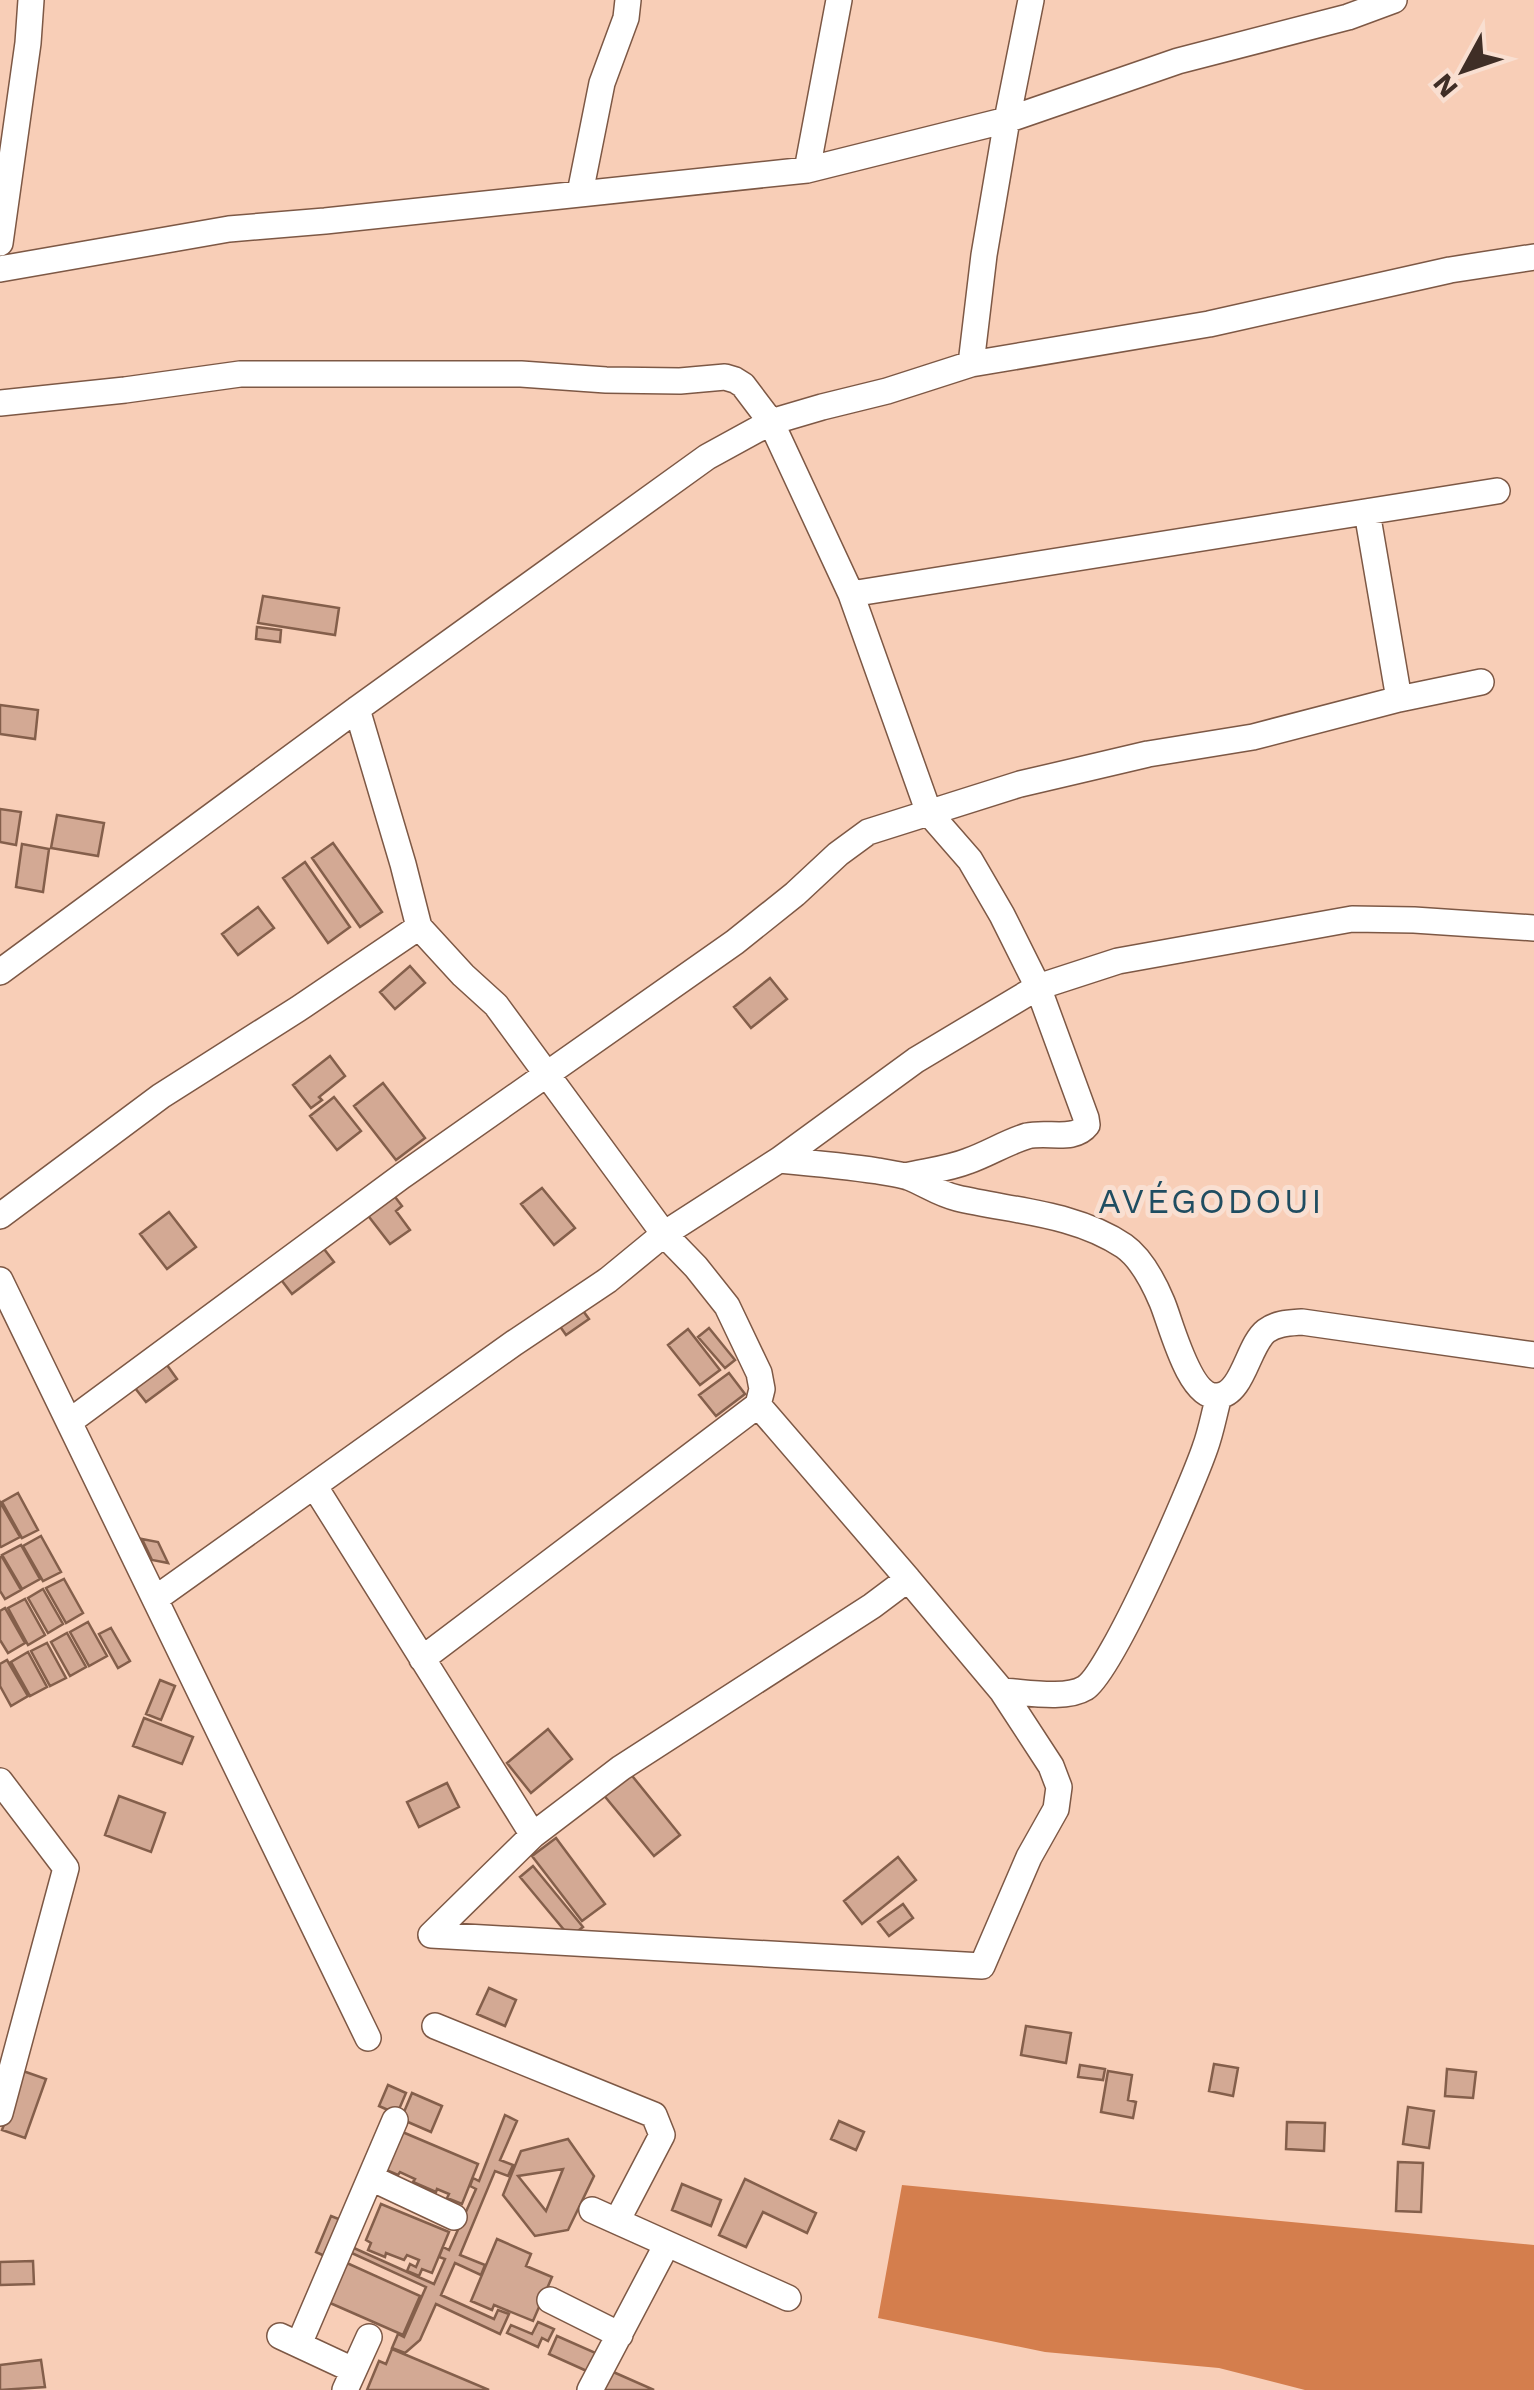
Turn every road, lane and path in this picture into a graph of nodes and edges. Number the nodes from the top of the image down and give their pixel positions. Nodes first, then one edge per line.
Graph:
1 (31, 0) edge
2 (628, 0) edge
3 (839, 0) edge
4 (1031, 0) edge
5 (1394, 0) edge
6 (28, 43) junction
7 (0, 48) edge
8 (1007, 120) junction
9 (807, 170) junction
10 (580, 193) junction
11 (0, 242) edge
12 (1534, 257) edge
13 (0, 269) edge
14 (972, 364) junction
15 (0, 402) edge
16 (771, 422) junction
17 (1497, 491) dead end
18 (1367, 512) junction
19 (851, 594) junction
20 (1481, 682) dead end
21 (1399, 699) junction
22 (357, 709) junction
23 (929, 812) junction
24 (418, 927) junction
25 (1534, 928) edge
26 (0, 972) edge
27 (1038, 987) junction
28 (547, 1075) junction
29 (779, 1160) junction
30 (905, 1176) junction
31 (0, 1216) edge
32 (664, 1234) junction
33 (0, 1280) edge
34 (1534, 1354) edge
35 (1219, 1396) junction
36 (758, 1405) junction
37 (69, 1422) junction
38 (314, 1487) junction
39 (908, 1579) junction
40 (155, 1599) junction
41 (422, 1659) junction
42 (1002, 1690) junction
43 (0, 1781) edge
44 (533, 1835) junction
45 (435, 2026) dead end
46 (368, 2038) dead end
47 (0, 2112) edge
48 (395, 2120) dead end
49 (370, 2178) junction
50 (592, 2210) dead end
51 (454, 2217) dead end
52 (617, 2221) junction
53 (667, 2244) junction
54 (788, 2298) dead end
55 (550, 2300) dead end
56 (620, 2334) junction
57 (369, 2337) dead end
58 (349, 2380) edge
59 (590, 2390) edge

1 - 6 street
2 - 10 street
3 - 9 street
4 - 8 street
5 - 8 street
6 - 7 street
6 - 11 street
8 - 9 street
8 - 14 street
9 - 10 street
10 - 13 street
12 - 14 street
14 - 16 street
15 - 16 street
16 - 19 street
16 - 22 street
17 - 18 street
18 - 19 street
18 - 21 street
19 - 23 street
20 - 21 street
21 - 23 street
22 - 24 street
22 - 26 street
23 - 27 street
23 - 28 street
24 - 28 street
24 - 31 street
25 - 27 street
27 - 29 street
27 - 30 street
28 - 32 street
28 - 37 street
29 - 30 street
29 - 32 street
30 - 35 street
32 - 36 street
32 - 38 street
33 - 37 street
34 - 35 street
35 - 42 street
36 - 39 street
36 - 41 street
37 - 40 street
38 - 40 street
38 - 41 street
39 - 42 street
39 - 44 street
40 - 46 street
41 - 44 street
42 - 44 street
43 - 47 street
45 - 52 street
48 - 49 street
49 - 51 street
49 - 58 street
50 - 52 street
52 - 53 street
53 - 54 street
53 - 56 street
55 - 56 street
56 - 59 street
57 - 58 street

